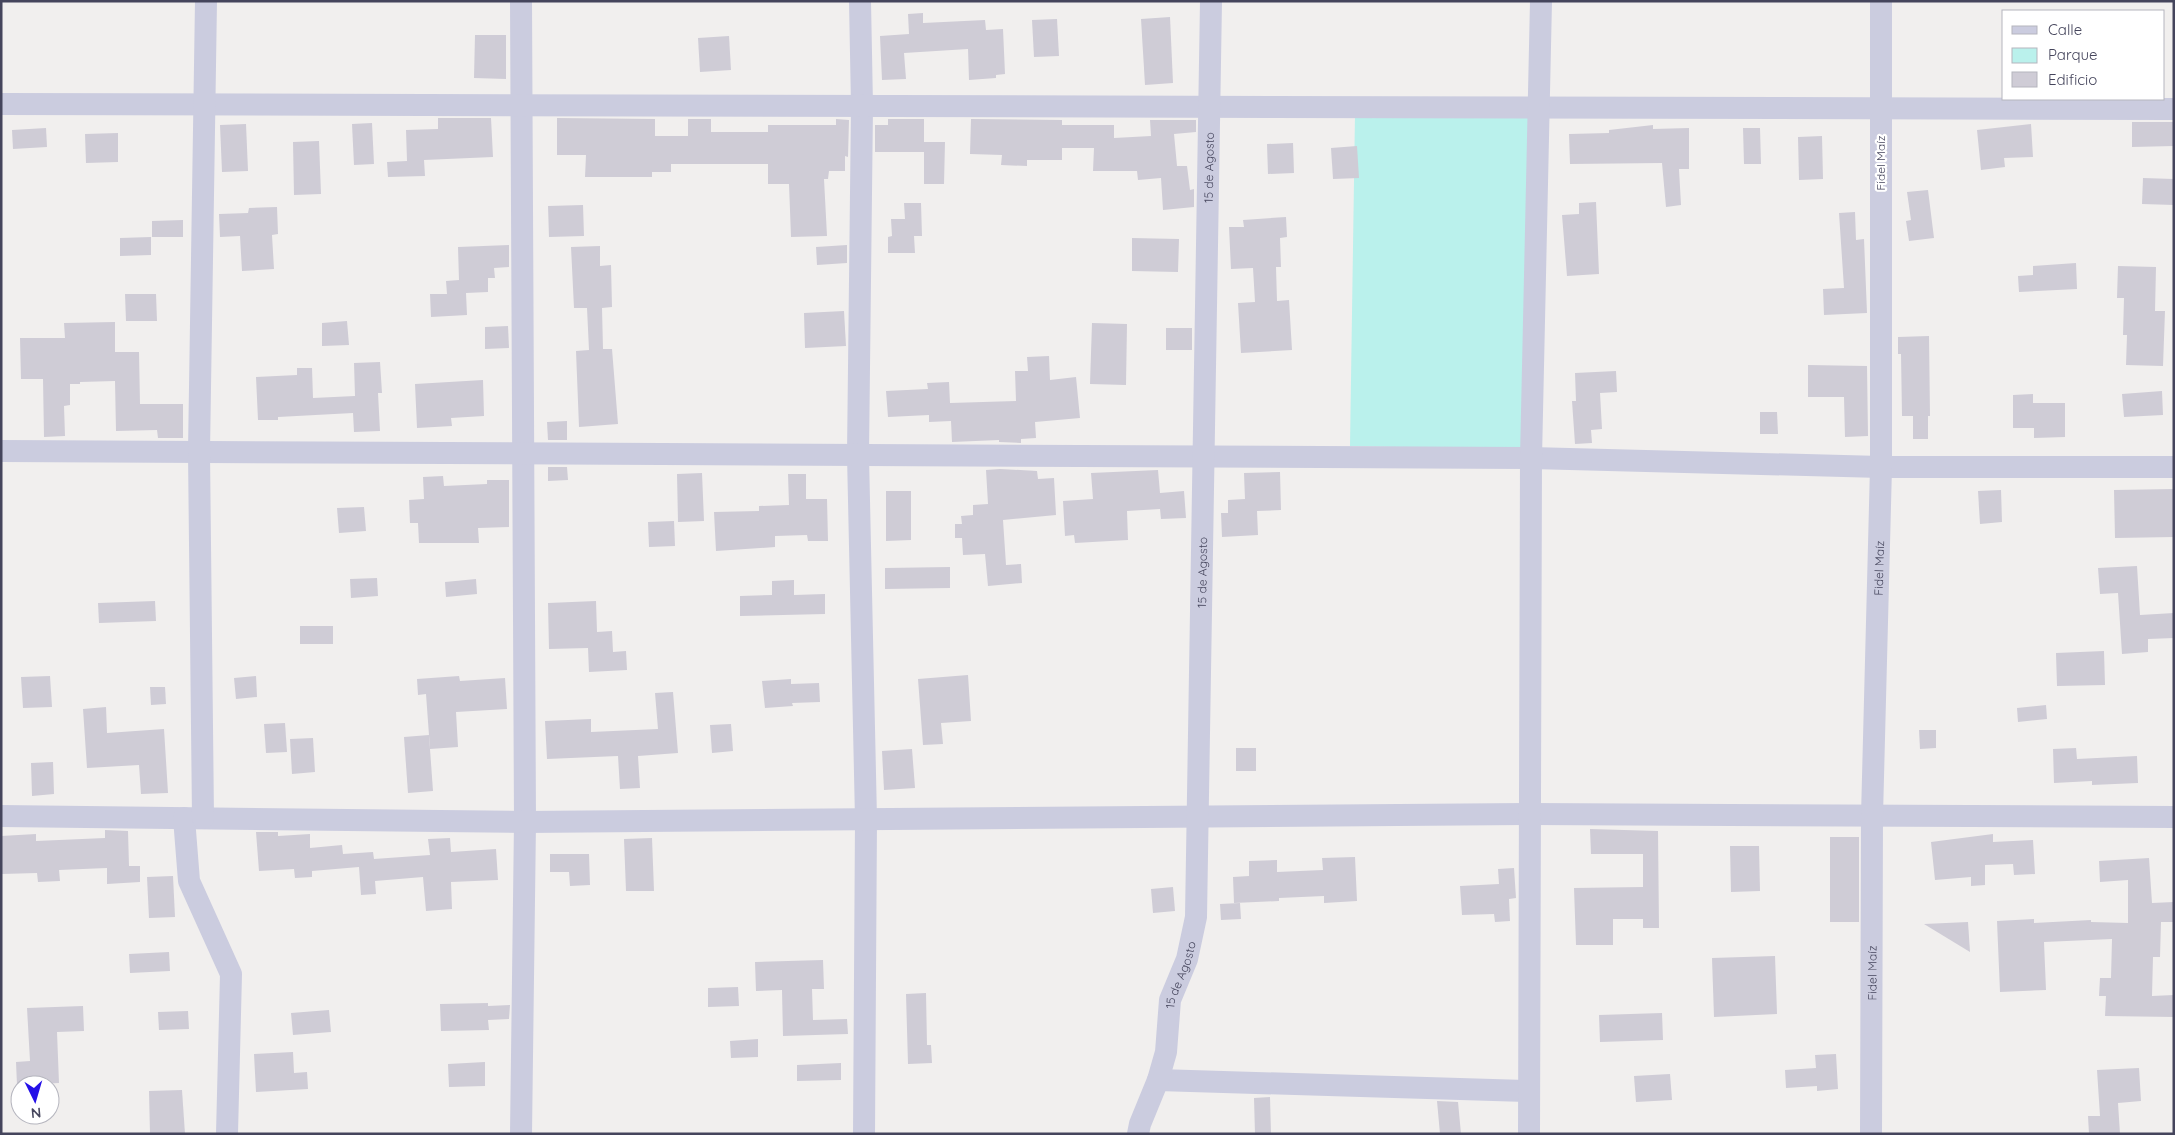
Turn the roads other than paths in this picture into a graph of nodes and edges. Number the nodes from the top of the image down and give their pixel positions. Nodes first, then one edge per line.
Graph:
1 (206, 1) edge
2 (521, 1) edge
3 (860, 1) edge
4 (1211, 1) edge
5 (1541, 1) edge
6 (1880, 1) edge
7 (1, 104) edge
8 (203, 104) junction
9 (522, 105) junction
10 (862, 106) junction
11 (1208, 107) junction
12 (1540, 108) junction
13 (1880, 109) junction
14 (2174, 109) edge
15 (1, 451) edge
16 (199, 452) junction
17 (524, 453) junction
18 (858, 455) junction
19 (1205, 457) junction
20 (1530, 458) junction
21 (1880, 467) junction
22 (2174, 467) edge
23 (1530, 814) junction
24 (1, 816) edge
25 (1197, 816) junction
26 (1872, 816) junction
27 (2174, 817) edge
28 (194, 818) junction
29 (866, 819) junction
30 (525, 822) junction
31 (1158, 1080) junction
32 (1529, 1091) junction
33 (227, 1134) edge
34 (521, 1134) edge
35 (864, 1134) edge
36 (1138, 1134) edge
37 (1529, 1134) edge
38 (1871, 1134) edge

1 - 8 street
2 - 9 street
3 - 10 street
4 - 11 street, 15 de Agosto
5 - 12 street
6 - 13 street, Fidel Maíz
7 - 8 street
8 - 9 street
8 - 16 street
9 - 10 street
9 - 17 street
10 - 11 street
10 - 18 street
11 - 12 street
11 - 19 street, 15 de Agosto
12 - 13 street
12 - 20 street
13 - 14 street
13 - 21 street, Fidel Maíz
15 - 16 street
16 - 17 street
16 - 28 street
17 - 18 street
17 - 30 street
18 - 19 street
18 - 29 street
19 - 20 street
19 - 25 street, 15 de Agosto
20 - 21 street
20 - 23 street
21 - 22 street
21 - 26 street, Fidel Maíz
23 - 25 street
23 - 26 street
23 - 32 street
24 - 28 street
25 - 29 street
25 - 31 street, 15 de Agosto
26 - 27 street
26 - 38 street, Fidel Maíz
28 - 30 street
28 - 33 street
29 - 30 street
29 - 35 street
30 - 34 street
31 - 32 street
31 - 36 street, 15 de Agosto
32 - 37 street

